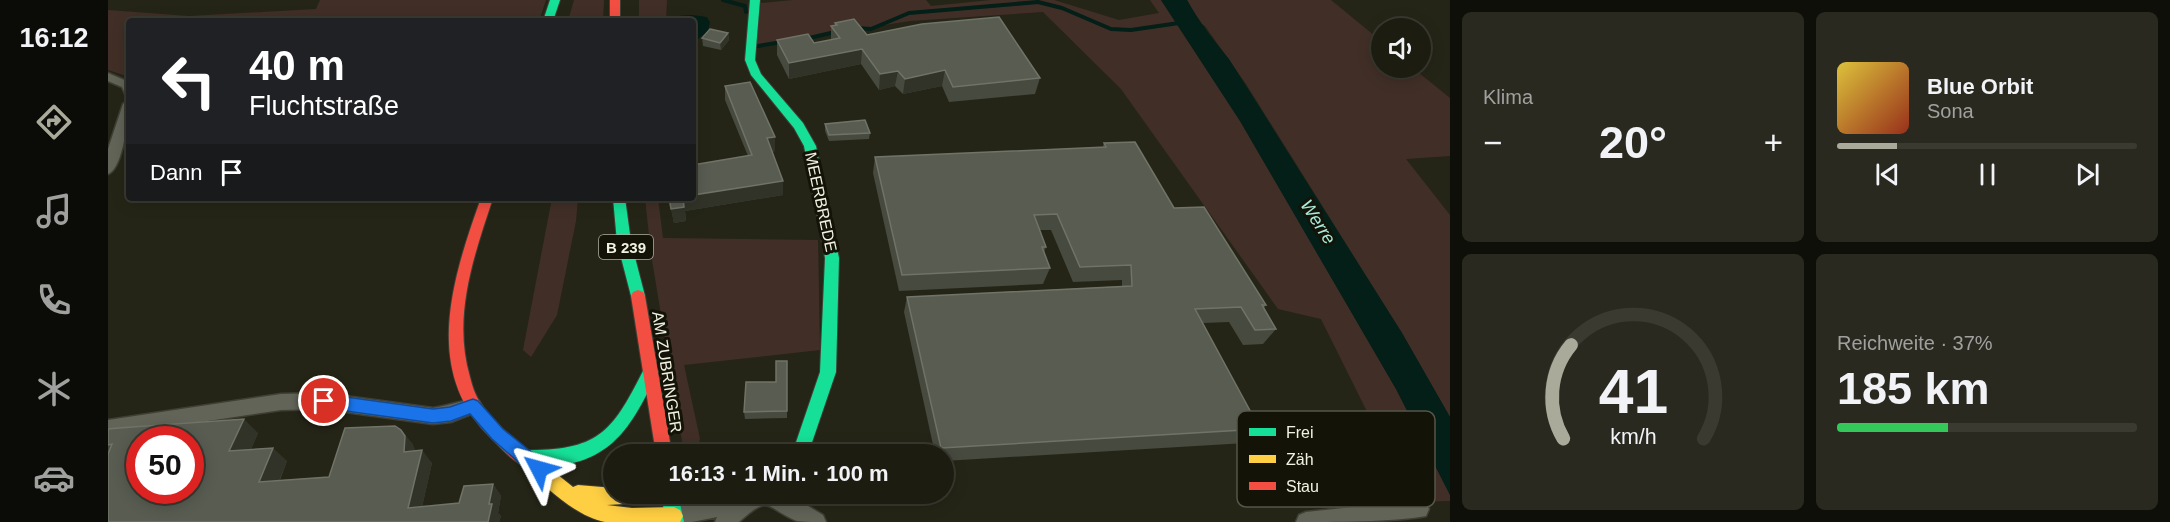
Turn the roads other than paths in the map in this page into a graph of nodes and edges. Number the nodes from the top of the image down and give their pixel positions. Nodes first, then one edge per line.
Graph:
1 (555, 0) edge
2 (615, 0) edge
3 (755, 0) edge
4 (549, 18) edge
5 (615, 18) edge
6 (108, 76) edge
7 (126, 85) edge
8 (126, 113) edge
9 (108, 169) edge
10 (486, 201) edge
11 (619, 201) edge
12 (638, 242) dead end
13 (638, 296) junction
14 (650, 372) junction
15 (473, 406) junction
16 (108, 428) edge
17 (661, 444) edge
18 (803, 444) edge
19 (525, 458) junction
20 (569, 491) junction
21 (603, 498) edge
22 (672, 504) edge
23 (734, 504) edge
24 (753, 504) edge
25 (781, 504) edge
26 (1419, 509) dead end
27 (674, 519) edge
28 (725, 522) edge
29 (816, 522) edge
30 (1306, 522) edge

1 - 4 main road
2 - 5 main road
3 - 18 main road, MEERBREDE
6 - 7 street
8 - 9 street
10 - 15 main road
11 - 13 main road, AM ZUBRINGER / B 239
12 - 13 main road, AM ZUBRINGER / B 239
13 - 14 main road, AM ZUBRINGER / B 239
14 - 17 main road, AM ZUBRINGER / B 239
14 - 19 main road
15 - 16 street
15 - 19 main road
19 - 20 main road
20 - 21 main road
20 - 27 main road
22 - 27 main road
23 - 27 street
24 - 28 street
25 - 29 street
26 - 30 street

